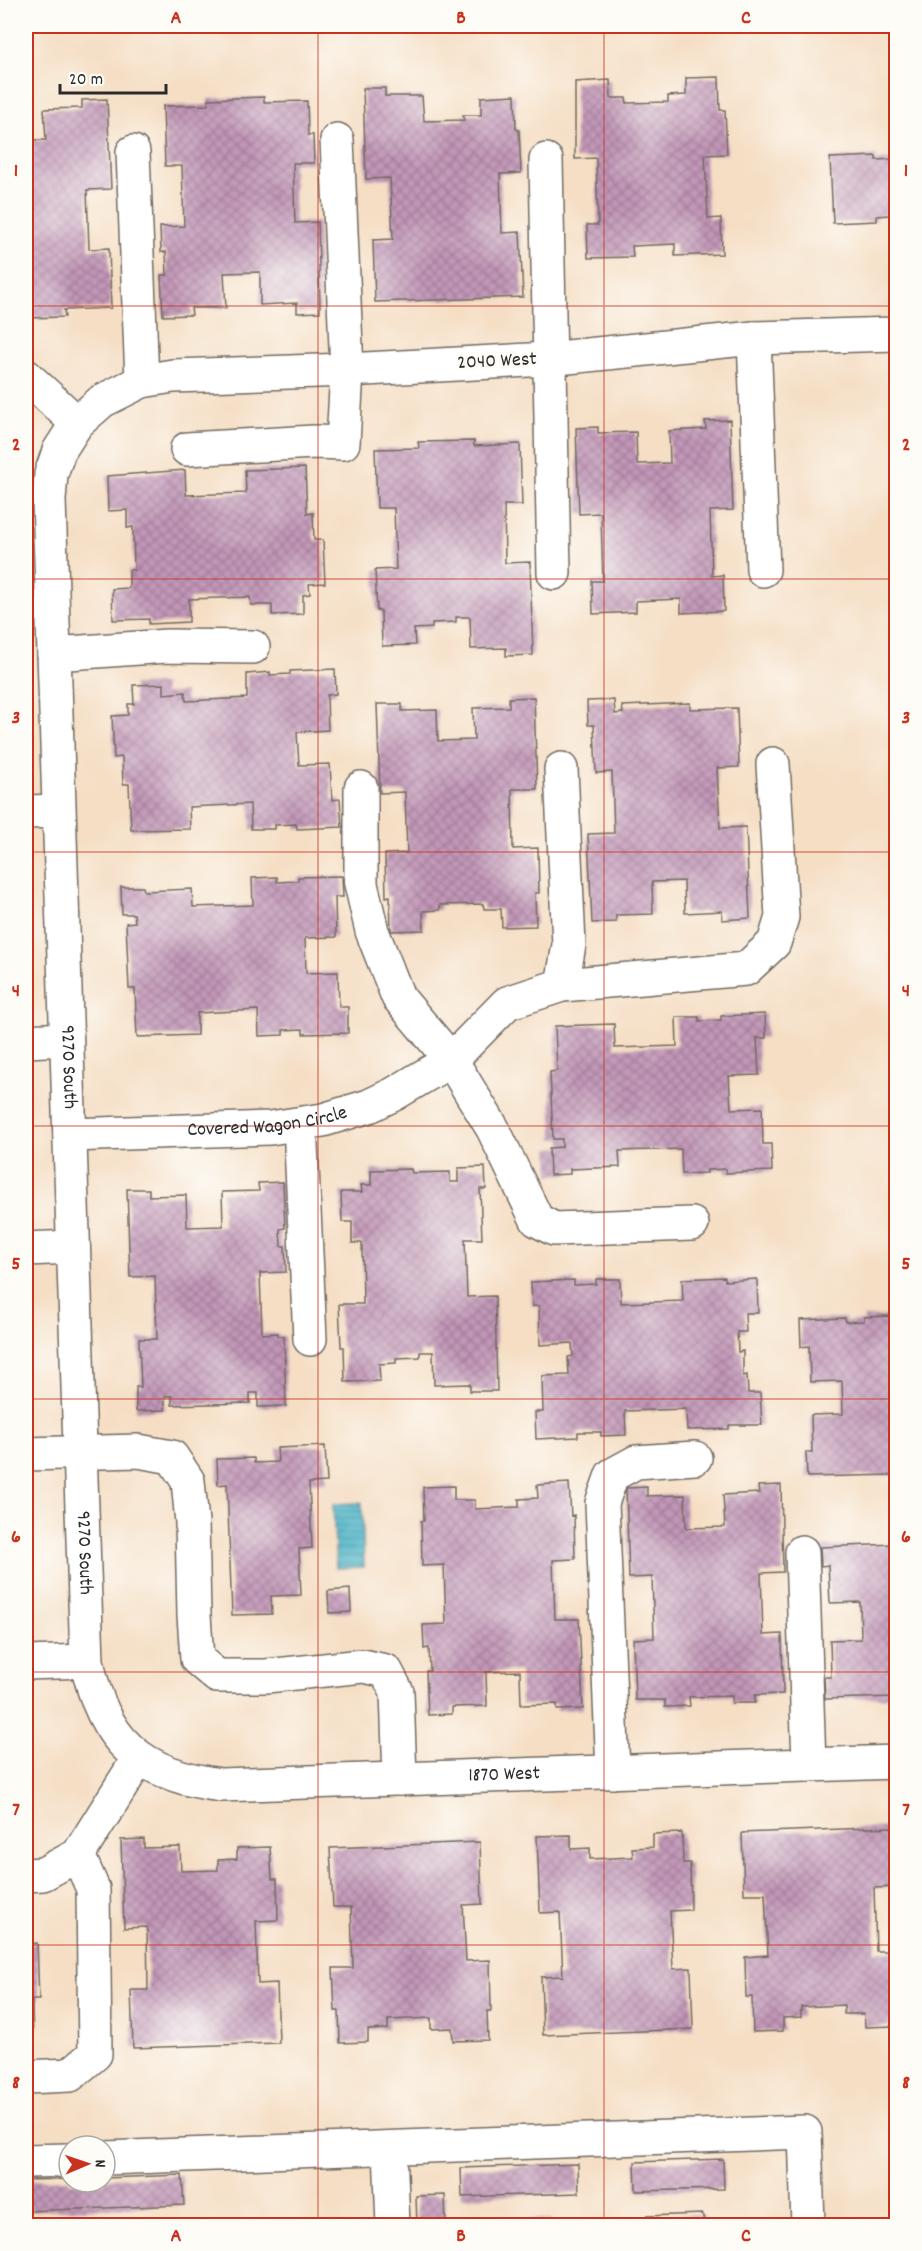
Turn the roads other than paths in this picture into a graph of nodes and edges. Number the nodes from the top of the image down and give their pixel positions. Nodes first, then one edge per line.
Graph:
1 (337, 140) dead end
2 (133, 152) dead end
3 (546, 160) dead end
4 (897, 334) edge
5 (754, 338) junction
6 (548, 359) junction
7 (346, 370) junction
8 (26, 376) edge
9 (142, 381) junction
10 (102, 401) joint
11 (77, 423) junction
12 (188, 449) dead end
13 (38, 562) edge
14 (763, 570) dead end
15 (554, 573) dead end
16 (253, 647) dead end
17 (54, 654) junction
18 (773, 764) dead end
19 (561, 769) dead end
20 (361, 788) dead end
21 (58, 811) junction
22 (26, 812) edge
23 (561, 986) junction
24 (66, 1039) junction
25 (26, 1041) edge
26 (451, 1060) junction
27 (300, 1124) junction
28 (70, 1135) junction
29 (692, 1224) dead end
30 (73, 1247) junction
31 (26, 1249) edge
32 (310, 1339) dead end
33 (80, 1452) junction
34 (26, 1454) edge
35 (695, 1458) dead end
36 (802, 1552) dead end
37 (87, 1661) junction
38 (26, 1663) edge
39 (131, 1751) junction
40 (897, 1762) edge
41 (809, 1765) junction
42 (613, 1772) junction
43 (400, 1779) junction
44 (78, 1855) junction
45 (26, 1875) edge
46 (26, 2077) edge
47 (390, 2148) junction
48 (117, 2158) edge
49 (57, 2160) edge
50 (26, 2161) edge
51 (393, 2226) edge
52 (808, 2226) edge

1 - 7 street
2 - 9 street
3 - 6 street
4 - 5 street, 2040 West
5 - 6 street, 2040 West
5 - 14 street
6 - 7 street, 2040 West
6 - 15 street
7 - 9 street, 2040 West
7 - 12 street
8 - 11 street
9 - 10 street, 2040 West
10 - 11 street, 9270 South
11 - 13 street, 9270 South
13 - 17 street, 9270 South
16 - 17 street
17 - 21 street, 9270 South
18 - 23 street, Covered Wagon Circle
19 - 23 street
20 - 26 street
21 - 22 street
21 - 24 street, 9270 South
23 - 26 street, Covered Wagon Circle
24 - 25 street
24 - 28 street, 9270 South
26 - 27 street, Covered Wagon Circle
26 - 29 street
27 - 28 street, Covered Wagon Circle
27 - 32 street
28 - 30 street, 9270 South
30 - 31 street
30 - 33 street, 9270 South
33 - 34 street
33 - 37 street, 9270 South
33 - 43 street
35 - 42 street
36 - 41 street
37 - 38 street
37 - 39 street, 9270 South
39 - 43 street, 1870 West
39 - 44 street
40 - 41 street, 1870 West
41 - 42 street, 1870 West
42 - 43 street, 1870 West
44 - 45 street
44 - 46 street
47 - 48 street
47 - 51 street
47 - 52 street
49 - 50 street

